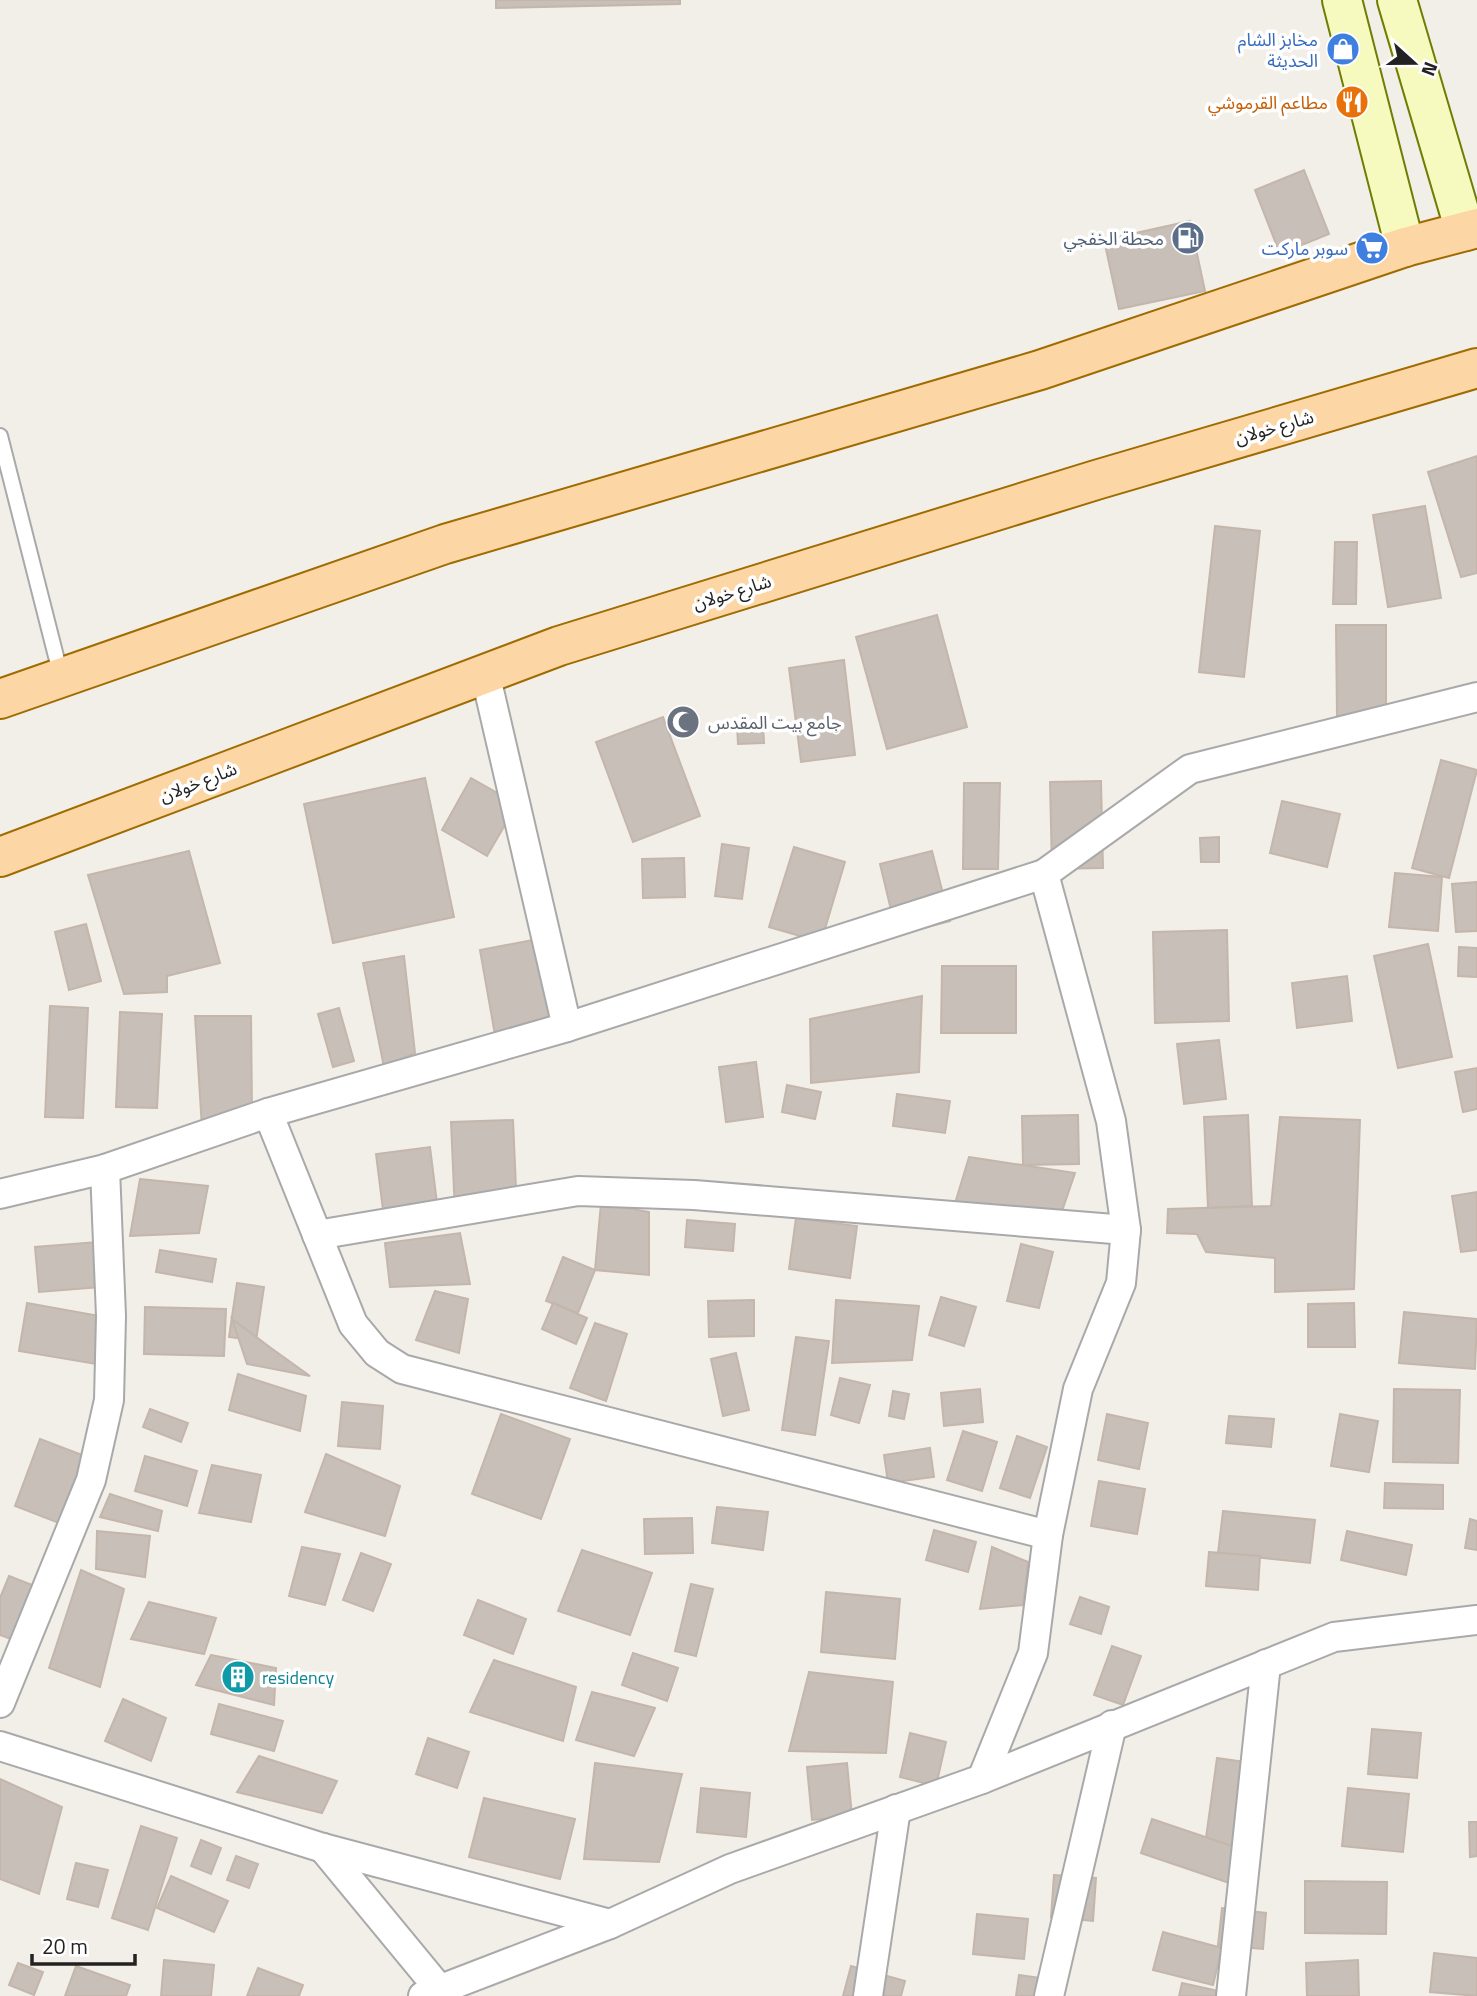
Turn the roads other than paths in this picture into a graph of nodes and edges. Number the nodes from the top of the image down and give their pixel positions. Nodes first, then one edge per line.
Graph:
1 (1342, 0) edge
2 (1397, 0) edge
3 (1471, 229) edge
4 (1405, 247) junction
5 (1477, 368) edge
6 (0, 436) edge
7 (485, 673) junction
8 (61, 678) junction
9 (1477, 697) edge
10 (0, 699) edge
11 (0, 857) edge
12 (1044, 874) junction
13 (567, 1027) junction
14 (268, 1113) junction
15 (105, 1169) junction
16 (0, 1194) edge
17 (1126, 1230) junction
18 (317, 1235) junction
19 (1048, 1535) junction
20 (1477, 1620) edge
21 (1266, 1664) junction
22 (0, 1703) edge
23 (1112, 1725) junction
24 (0, 1746) edge
25 (982, 1779) junction
26 (896, 1809) junction
27 (323, 1848) junction
28 (610, 1924) junction
29 (436, 1994) edge
30 (868, 1996) edge
31 (1049, 1996) edge
32 (1231, 1996) edge

1 - 4 street
2 - 3 street
3 - 4 main road
4 - 8 main road
5 - 7 main road, شارع خولان
6 - 8 lane
7 - 11 main road, شارع خولان
7 - 13 street
8 - 10 main road
9 - 12 street
12 - 13 street
12 - 17 street
13 - 14 street
14 - 15 street
14 - 18 street
15 - 16 street
15 - 22 street
17 - 18 street
17 - 19 street
18 - 19 street
19 - 25 street
20 - 21 street
21 - 23 street
21 - 32 street
23 - 25 street
23 - 31 street
24 - 27 street
25 - 26 street
26 - 28 street
26 - 30 street
27 - 28 street
27 - 29 street
28 - 29 street

